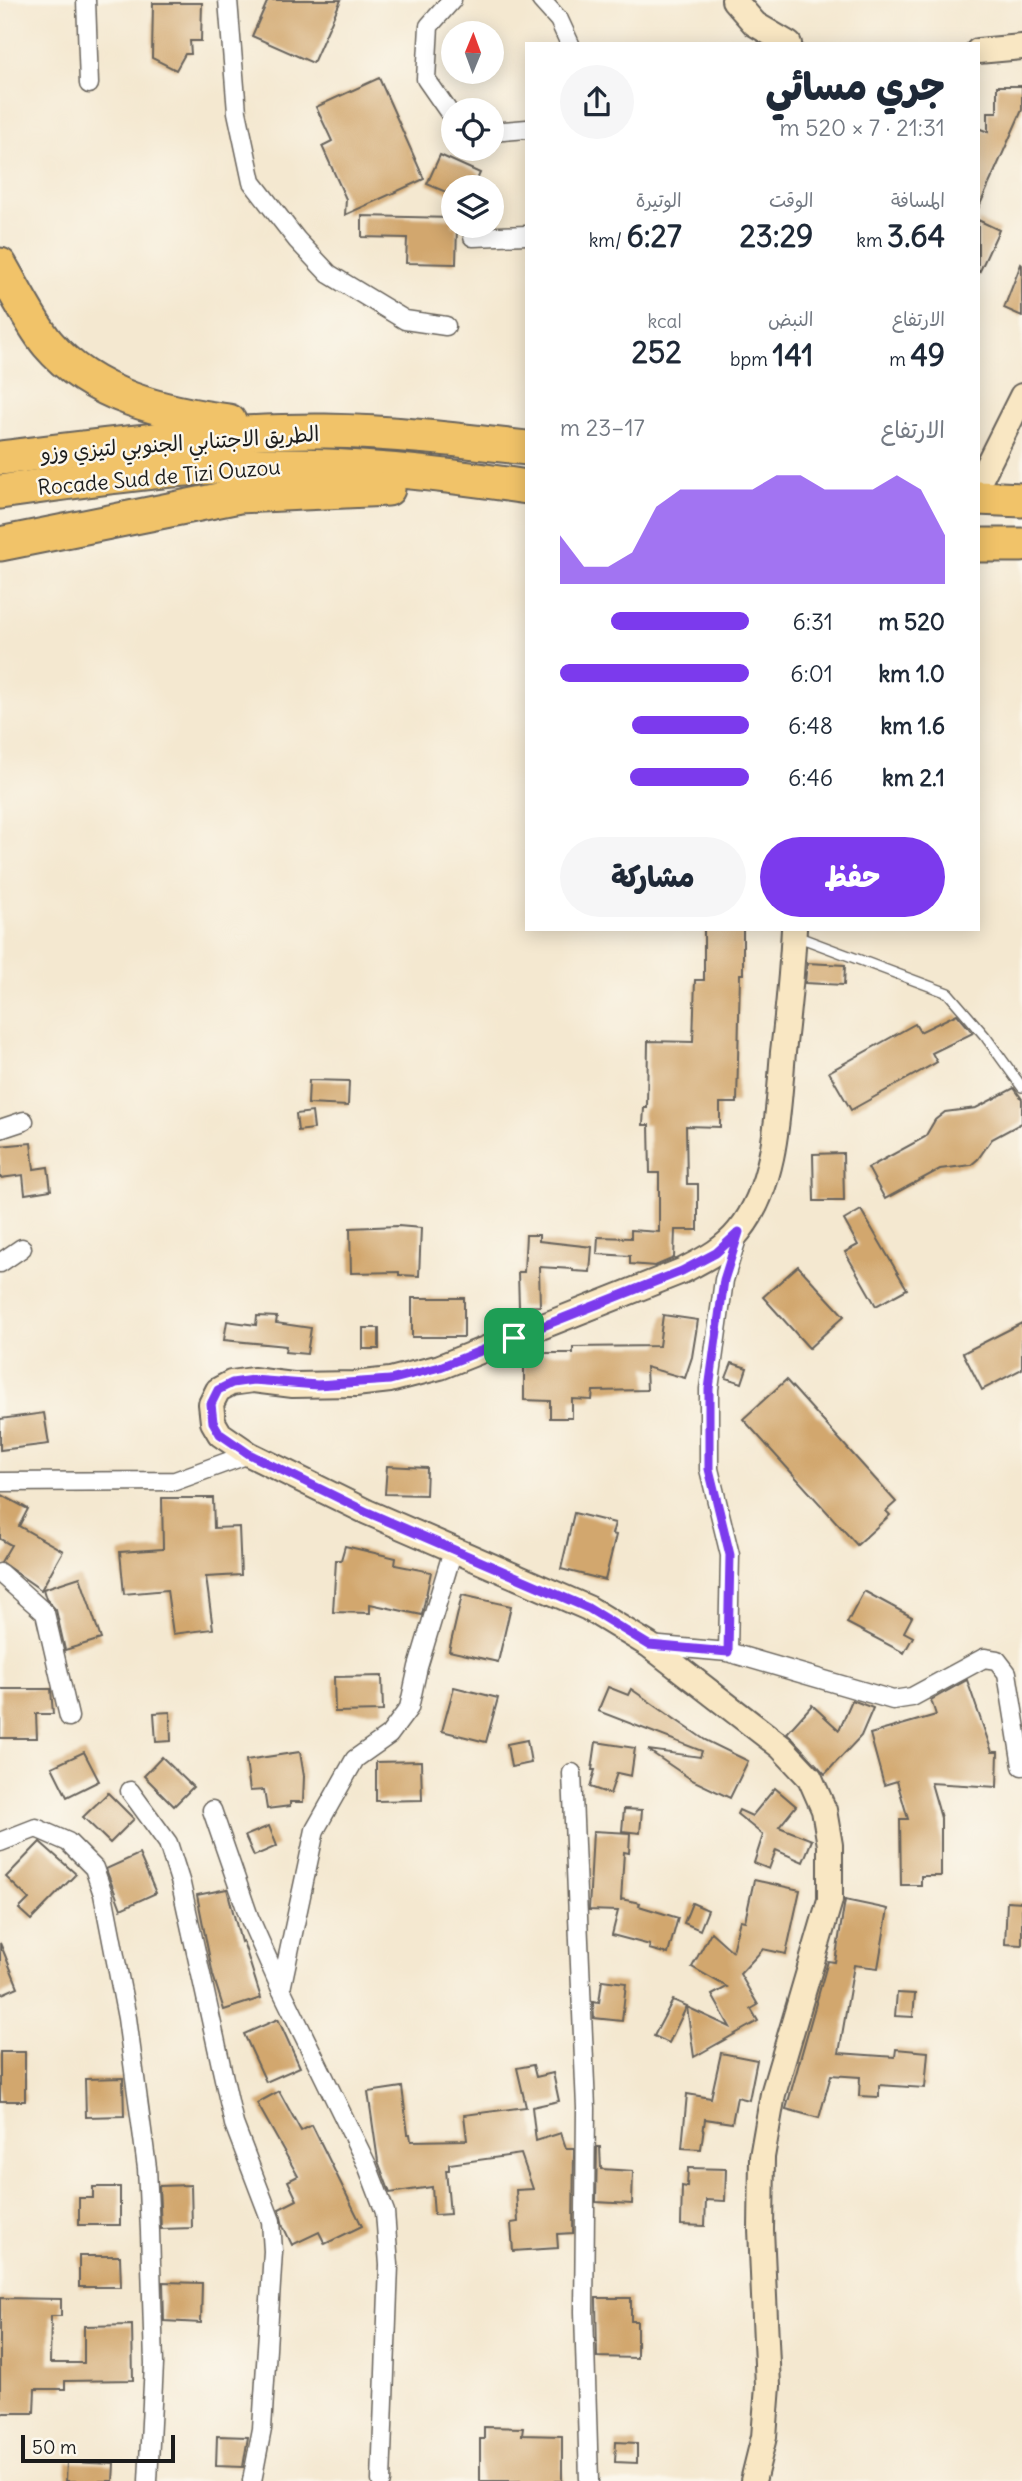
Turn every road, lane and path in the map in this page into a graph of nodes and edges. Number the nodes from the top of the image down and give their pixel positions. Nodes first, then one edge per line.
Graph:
1 (86, 0) edge
2 (228, 0) edge
3 (452, 0) edge
4 (541, 0) edge
5 (734, 0) edge
6 (569, 42) edge
7 (786, 42) edge
8 (1022, 47) edge
9 (980, 51) edge
10 (89, 84) dead end
11 (441, 101) edge
12 (525, 129) edge
13 (504, 131) edge
14 (525, 235) edge
15 (504, 236) edge
16 (0, 265) edge
17 (446, 326) dead end
18 (1022, 396) edge
19 (322, 431) junction
20 (525, 448) edge
21 (0, 458) edge
22 (980, 480) edge
23 (515, 485) edge
24 (0, 492) edge
25 (980, 498) edge
26 (1022, 500) edge
27 (0, 544) edge
28 (980, 544) edge
29 (1022, 545) edge
30 (794, 932) edge
31 (1022, 1087) edge
32 (24, 1121) dead end
33 (0, 1129) edge
34 (739, 1232) junction
35 (22, 1248) dead end
36 (0, 1263) edge
37 (249, 1454) junction
38 (0, 1482) edge
39 (453, 1550) junction
40 (0, 1573) edge
41 (649, 1645) junction
42 (728, 1652) junction
43 (69, 1717) dead end
44 (1022, 1766) edge
45 (572, 1773) dead end
46 (130, 1791) dead end
47 (212, 1810) dead end
48 (0, 1842) edge
49 (281, 1989) junction
50 (148, 2481) edge
51 (252, 2481) edge
52 (382, 2481) edge
53 (589, 2481) edge
54 (753, 2481) edge

1 - 10 street
2 - 17 street
3 - 11 street
4 - 6 street
5 - 7 main road
8 - 9 main road
12 - 13 street
14 - 15 street
16 - 19 highway
18 - 22 main road
19 - 20 highway, الطريق الاجتنابي الجنوبي لتيزي وزو
19 - 21 highway, الطريق الاجتنابي الجنوبي لتيزي وزو
23 - 24 highway, Rocade Sud de Tizi Ouzou
23 - 27 highway
25 - 26 highway
28 - 29 highway
30 - 31 lane
30 - 34 main road
32 - 33 street
34 - 37 main road
34 - 42 street
35 - 36 street
37 - 38 street
37 - 39 main road
39 - 41 main road
39 - 49 street
40 - 43 street
41 - 42 street
41 - 54 main road
42 - 44 street
45 - 53 street
46 - 51 street
47 - 49 street
48 - 50 street
49 - 52 street

